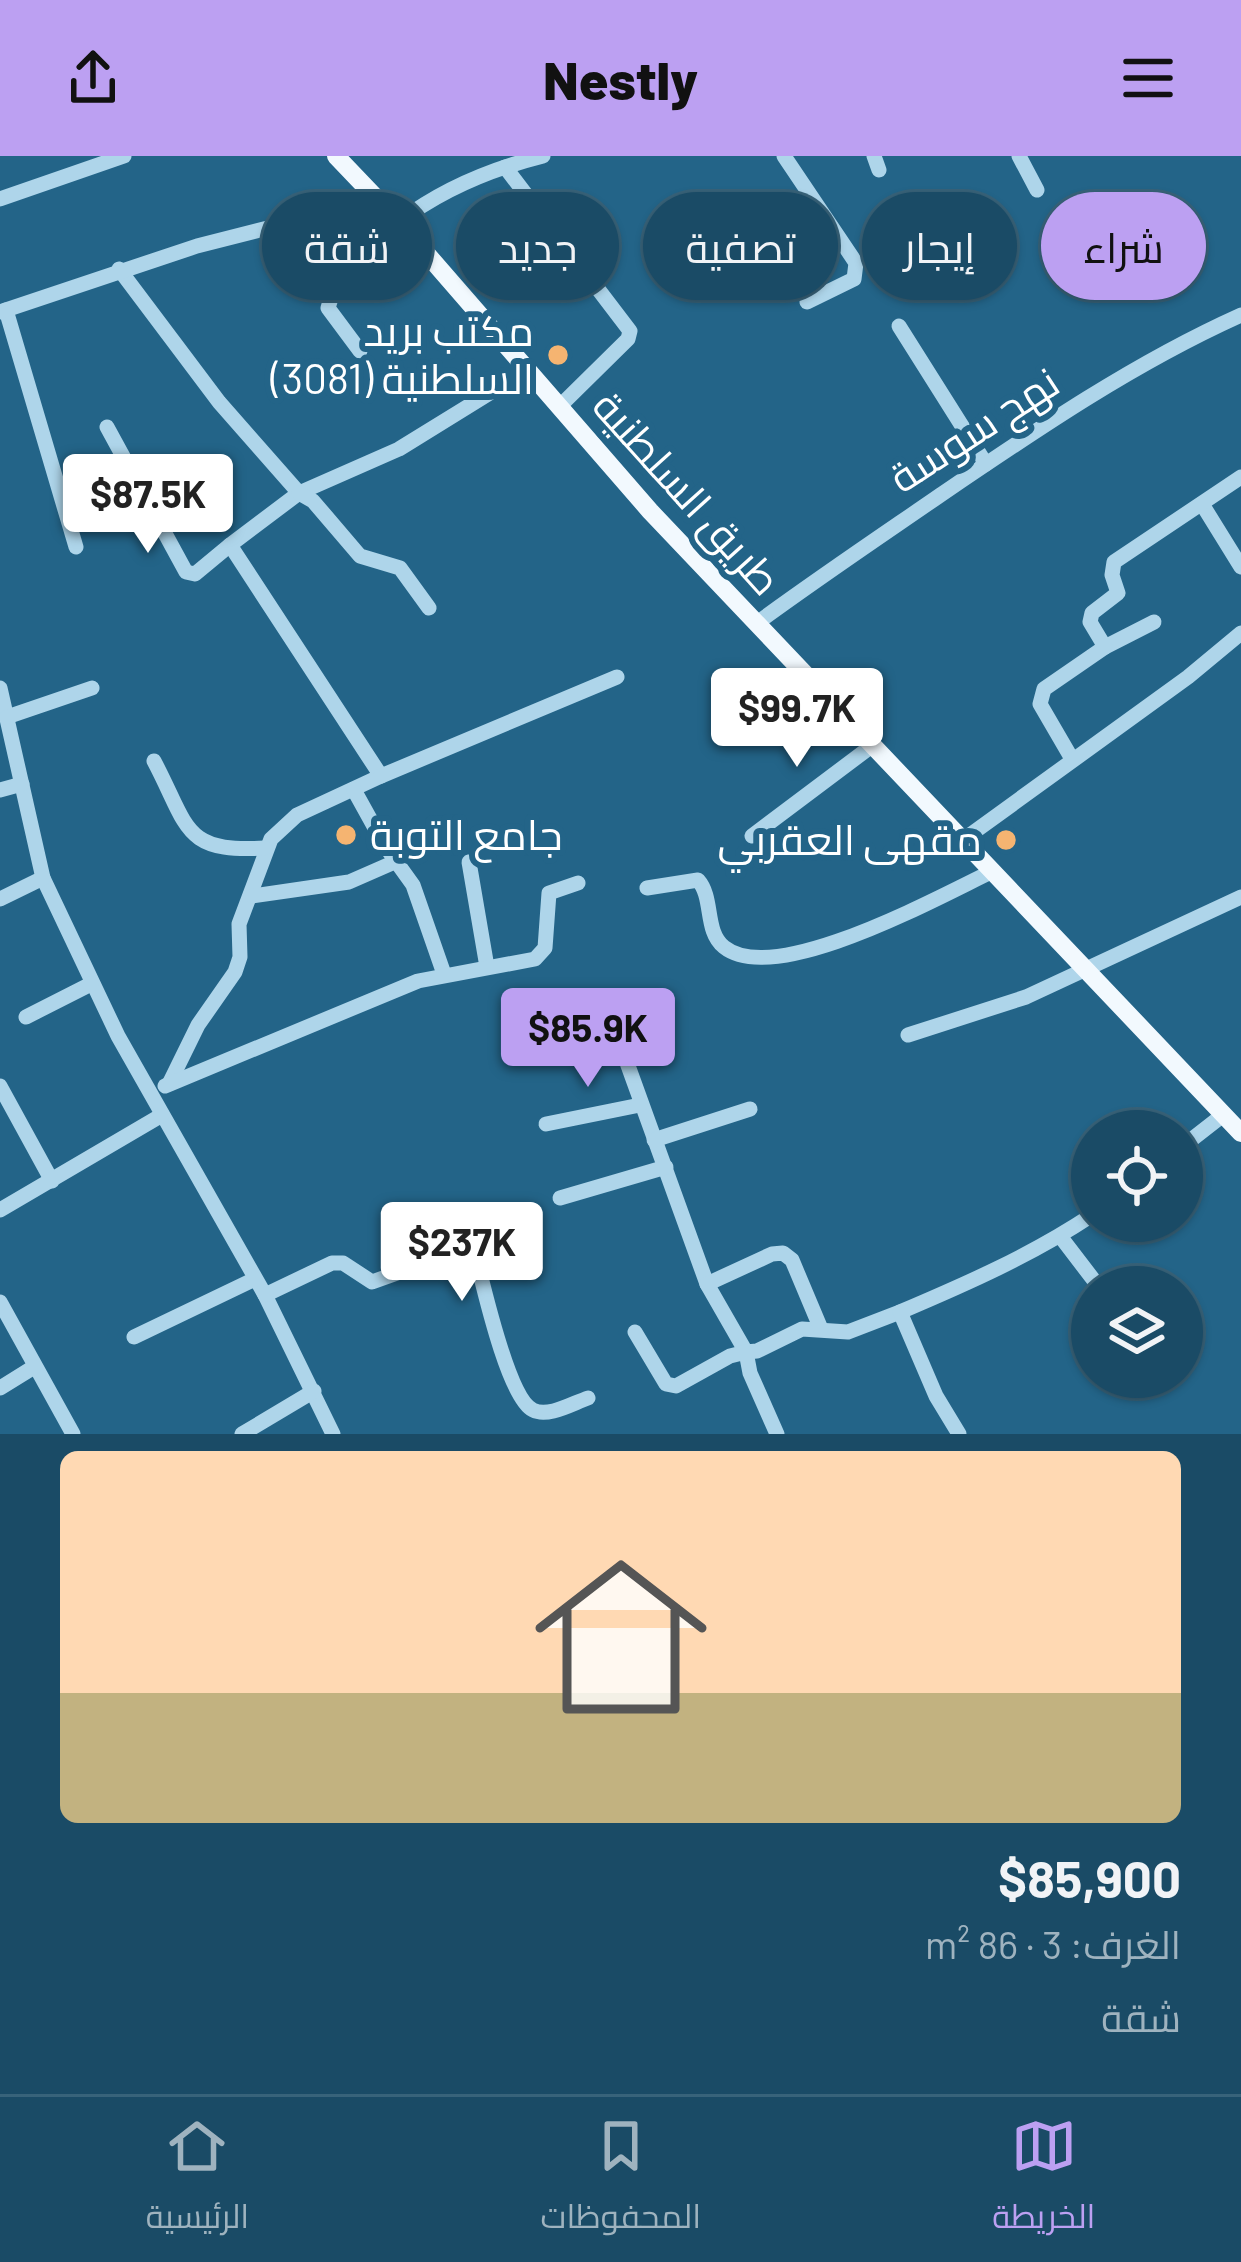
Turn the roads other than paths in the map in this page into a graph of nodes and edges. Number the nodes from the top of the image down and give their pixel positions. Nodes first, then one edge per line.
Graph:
1 (124, 156) edge
2 (336, 156) edge
3 (543, 156) edge
4 (784, 156) edge
5 (1019, 156) edge
6 (505, 167) junction
7 (1037, 190) dead end
8 (370, 191) joint
9 (432, 198) edge
10 (0, 199) edge
11 (432, 260) edge
12 (119, 269) junction
13 (330, 300) edge
14 (807, 302) dead end
15 (3, 311) edge
16 (1241, 315) edge
17 (899, 326) dead end
18 (360, 351) dead end
19 (527, 370) junction
20 (559, 406) junction
21 (107, 428) dead end
22 (986, 464) junction
23 (1241, 477) edge
24 (299, 493) junction
25 (1202, 504) junction
26 (230, 545) junction
27 (76, 547) dead end
28 (1241, 567) edge
29 (429, 608) dead end
30 (1154, 622) dead end
31 (757, 623) junction
32 (1239, 640) edge
33 (1105, 647) junction
34 (617, 676) dead end
35 (0, 688) edge
36 (92, 688) dead end
37 (7, 718) junction
38 (873, 745) junction
39 (1072, 759) junction
40 (154, 761) dead end
41 (381, 776) junction
42 (22, 784) junction
43 (0, 790) edge
44 (354, 790) junction
45 (752, 836) dead end
46 (963, 840) junction
47 (265, 848) junction
48 (398, 861) junction
49 (470, 862) dead end
50 (993, 871) junction
51 (43, 878) junction
52 (578, 883) dead end
53 (647, 888) dead end
54 (251, 896) junction
55 (1241, 897) edge
56 (0, 899) edge
57 (487, 967) junction
58 (1088, 971) junction
59 (444, 974) junction
60 (91, 984) junction
61 (26, 1017) dead end
62 (908, 1035) dead end
63 (626, 1060) dead end
64 (169, 1084) junction
65 (0, 1086) edge
66 (150, 1092) junction
67 (640, 1105) junction
68 (750, 1109) dead end
69 (162, 1115) junction
70 (1223, 1115) junction
71 (546, 1124) dead end
72 (1203, 1131) edge
73 (1241, 1133) edge
74 (653, 1140) junction
75 (666, 1167) junction
76 (52, 1181) junction
77 (560, 1198) dead end
78 (0, 1210) edge
79 (1071, 1229) edge
80 (1060, 1236) junction
81 (1083, 1266) edge
82 (255, 1279) junction
83 (707, 1284) junction
84 (265, 1294) junction
85 (0, 1302) edge
86 (900, 1312) junction
87 (821, 1329) junction
88 (635, 1332) dead end
89 (134, 1337) dead end
90 (746, 1352) junction
91 (34, 1367) junction
92 (0, 1388) edge
93 (314, 1391) junction
94 (588, 1398) dead end
95 (73, 1434) edge
96 (242, 1434) edge
97 (333, 1434) edge
98 (777, 1434) edge
99 (959, 1434) edge

1 - 10 street
2 - 8 main road, طريق السلطنية
3 - 6 street
4 - 14 street
5 - 7 street
6 - 9 street
6 - 20 street
8 - 12 street
11 - 19 main road, طريق السلطنية
12 - 15 street
12 - 24 street
13 - 18 street
15 - 27 street
16 - 22 street, نهج سوسة
17 - 22 street
19 - 20 main road, طريق السلطنية
19 - 24 street
20 - 31 main road, طريق السلطنية
21 - 26 street
22 - 31 street, نهج سوسة
23 - 25 street
24 - 26 street
24 - 29 street
25 - 28 street
25 - 33 street
26 - 41 street
30 - 33 street
31 - 38 main road, طريق السلطنية
32 - 39 street
33 - 39 street
34 - 41 street
35 - 37 street
36 - 37 street
37 - 42 street
38 - 45 street
38 - 46 main road, طريق السلطنية
39 - 46 street
40 - 47 street
41 - 44 street
42 - 43 street
42 - 51 street
44 - 47 street
44 - 48 street
46 - 50 main road, طريق السلطنية
47 - 54 street
48 - 54 street
48 - 59 street
49 - 57 street
50 - 53 street
50 - 58 main road, طريق السلطنية
51 - 56 street
51 - 60 street
52 - 57 street
54 - 64 street
55 - 58 street
57 - 59 street
58 - 62 street
58 - 70 main road, طريق السلطنية
59 - 64 street
60 - 61 street
60 - 66 street
63 - 67 street
64 - 66 street
65 - 76 street
66 - 69 street
67 - 71 street
67 - 74 street
68 - 74 street
69 - 76 street
69 - 82 street
70 - 72 street
70 - 73 main road, طريق السلطنية
74 - 75 street
75 - 77 street
75 - 83 street
76 - 78 street
79 - 80 street
80 - 81 street
80 - 86 street
82 - 84 street
82 - 89 street
83 - 87 street
83 - 90 street
84 - 93 street
84 - 94 street
85 - 91 street
86 - 87 street
86 - 99 street
87 - 90 street
88 - 90 street
90 - 98 street
91 - 92 street
91 - 95 street
93 - 96 street
93 - 97 street

